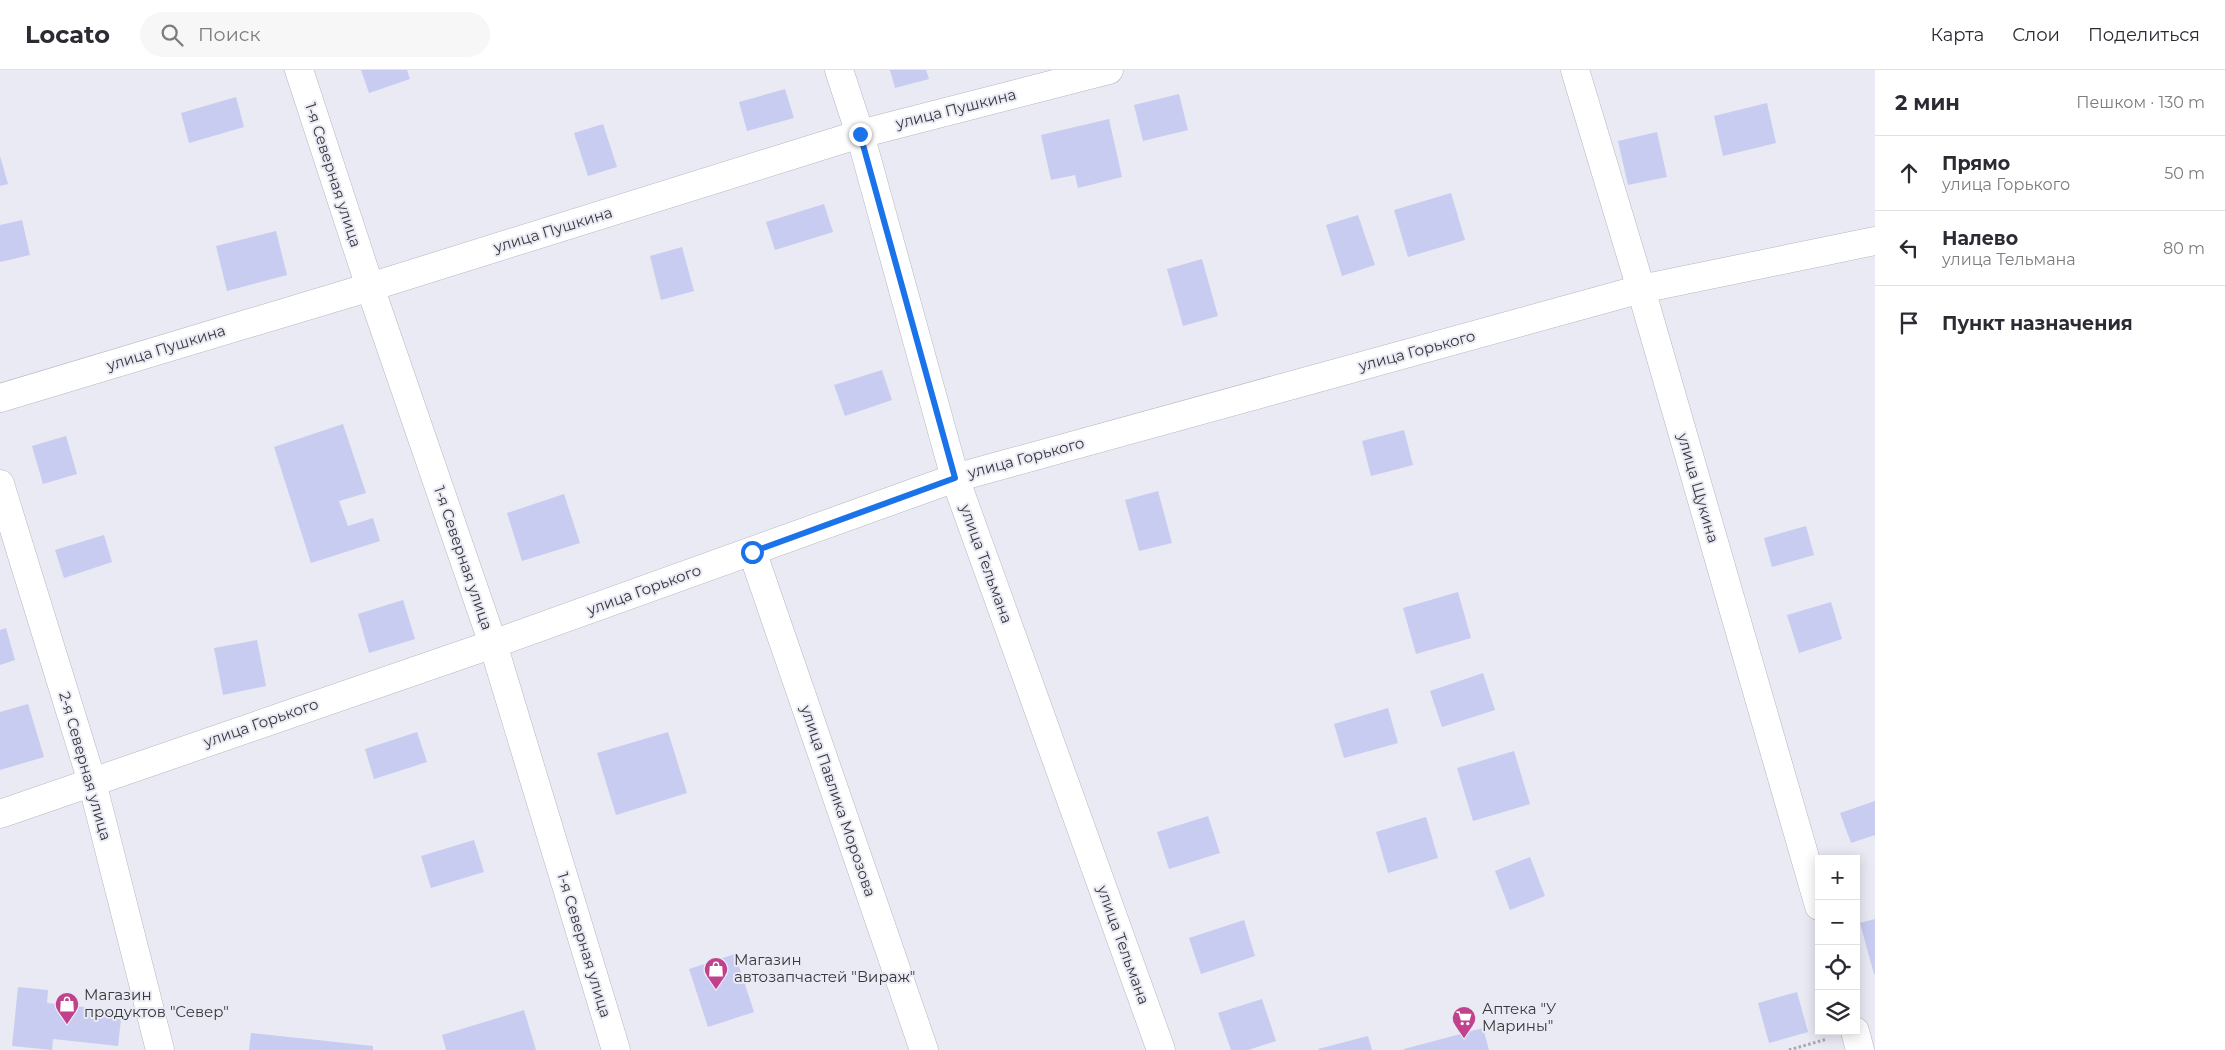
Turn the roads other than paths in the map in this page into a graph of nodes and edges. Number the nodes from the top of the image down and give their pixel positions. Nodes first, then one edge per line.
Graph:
1 (299, 70) edge
2 (839, 70) edge
3 (1109, 70) edge
4 (1575, 70) edge
5 (860, 134) junction
6 (1875, 241) edge
7 (370, 287) junction
8 (1641, 289) junction
9 (0, 398) edge
10 (955, 478) junction
11 (0, 484) edge
12 (752, 552) junction
13 (493, 644) junction
14 (92, 782) junction
15 (0, 814) edge
16 (1817, 900) edge
17 (1846, 1035) edge
18 (160, 1050) edge
19 (616, 1050) edge
20 (924, 1050) edge
21 (1161, 1050) edge
22 (1860, 1050) edge

1 - 7 street, 1-я Северная улица
2 - 5 street, улица Тельмана
3 - 5 street, улица Пушкина
4 - 8 street, улица Щукина
5 - 7 street, улица Пушкина
5 - 10 street, улица Тельмана
6 - 8 street, улица Горького
7 - 9 street, улица Пушкина
7 - 13 street, 1-я Северная улица
8 - 10 street, улица Горького
8 - 16 street, улица Щукина
10 - 12 street, улица Горького
10 - 21 street, улица Тельмана
11 - 14 street, 2-я Северная улица
12 - 13 street, улица Горького
12 - 20 street, улица Павлика Морозова
13 - 14 street, улица Горького
13 - 19 street, 1-я Северная улица
14 - 15 street, улица Горького
14 - 18 street, 2-я Северная улица
17 - 22 street

